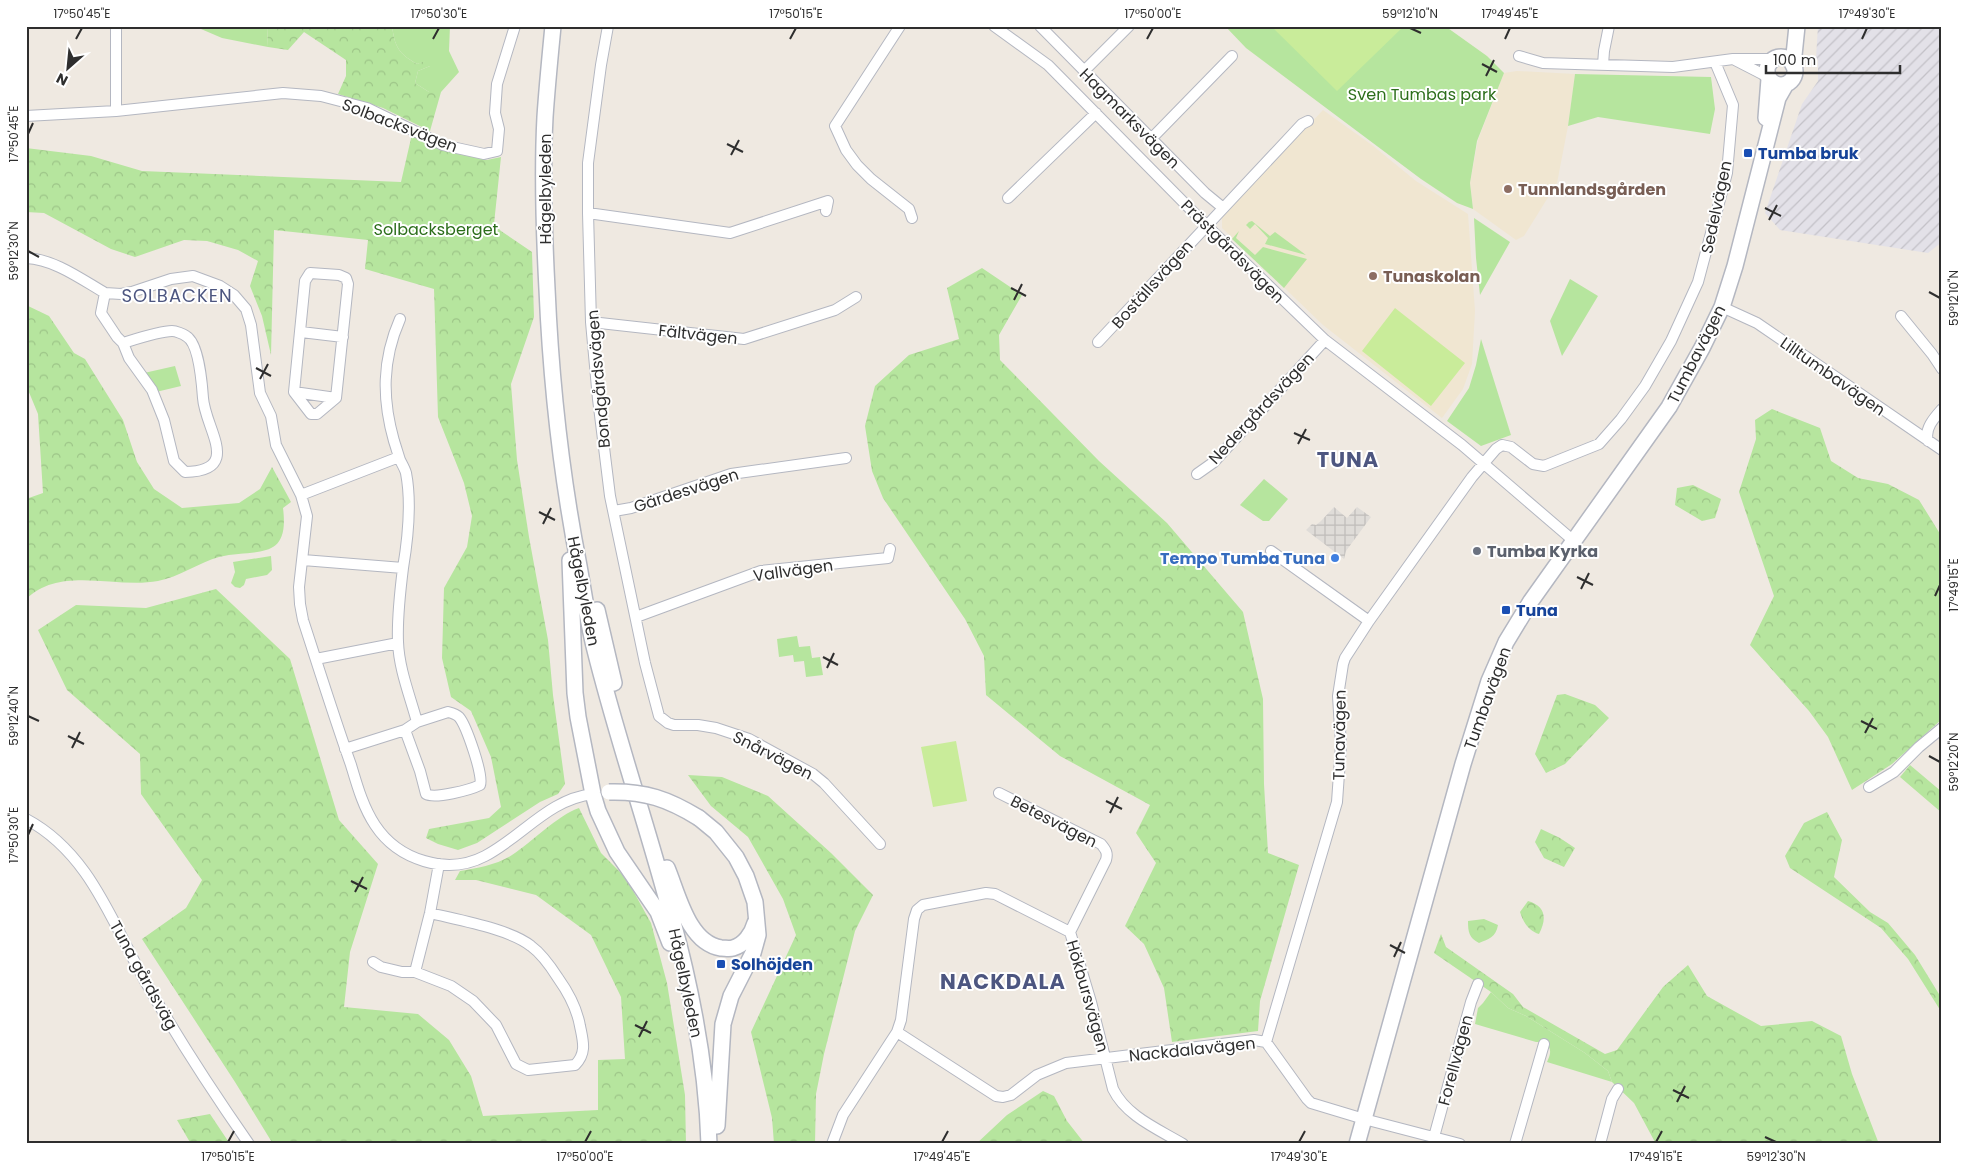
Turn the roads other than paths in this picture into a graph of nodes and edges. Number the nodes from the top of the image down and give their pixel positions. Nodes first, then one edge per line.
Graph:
1 (116, 26) edge
2 (516, 26) edge
3 (553, 26) edge
4 (561, 26) edge
5 (608, 26) edge
6 (900, 26) edge
7 (994, 26) edge
8 (1040, 26) edge
9 (1129, 26) edge
10 (1609, 26) edge
11 (1791, 26) edge
12 (1797, 26) edge
13 (1232, 56) dead end
14 (1519, 56) dead end
15 (1775, 58) junction
16 (1732, 59) junction
17 (1715, 62) junction
18 (1603, 65) junction
19 (1793, 65) junction
20 (1084, 71) junction
21 (1768, 78) junction
22 (1786, 84) junction
23 (116, 111) junction
24 (1096, 113) junction
25 (26, 116) edge
26 (1308, 121) dead end
27 (1151, 139) junction
28 (1764, 157) junction
29 (1008, 198) dead end
30 (1222, 207) junction
31 (826, 211) dead end
32 (588, 213) junction
33 (912, 218) dead end
34 (1206, 225) junction
35 (26, 258) edge
36 (104, 293) junction
37 (856, 297) dead end
38 (1722, 307) junction
39 (1901, 316) dead end
40 (400, 319) dead end
41 (592, 322) junction
42 (301, 332) junction
43 (343, 336) junction
44 (1325, 340) junction
45 (123, 342) junction
46 (1098, 342) dead end
47 (1942, 369) edge
48 (294, 392) junction
49 (336, 398) junction
50 (1942, 409) edge
51 (1928, 441) junction
52 (1942, 450) edge
53 (399, 457) junction
54 (846, 458) dead end
55 (1484, 463) junction
56 (1197, 474) dead end
57 (300, 495) junction
58 (568, 511) junction
59 (614, 511) junction
60 (1575, 542) junction
61 (890, 549) dead end
62 (1271, 551) dead end
63 (303, 560) junction
64 (403, 568) junction
65 (636, 617) junction
66 (1369, 621) junction
67 (398, 642) junction
68 (316, 659) junction
69 (417, 722) junction
70 (668, 723) joint
71 (1942, 728) edge
72 (405, 730) junction
73 (345, 749) junction
74 (1869, 787) dead end
75 (1000, 793) dead end
76 (593, 794) junction
77 (26, 819) edge
78 (880, 844) dead end
79 (439, 864) junction
80 (667, 868) junction
81 (430, 913) junction
82 (756, 914) junction
83 (1070, 932) junction
84 (373, 962) dead end
85 (415, 972) junction
86 (1478, 984) dead end
87 (897, 1032) junction
88 (1266, 1042) junction
89 (1544, 1044) dead end
90 (1106, 1057) junction
91 (1618, 1088) dead end
92 (1364, 1119) junction
93 (712, 1123) junction
94 (1434, 1137) junction
95 (249, 1144) edge
96 (709, 1144) edge
97 (718, 1144) edge
98 (832, 1144) edge
99 (1183, 1144) edge
100 (1357, 1144) edge
101 (1460, 1144) edge
102 (1515, 1144) edge
103 (1600, 1144) edge

1 - 23 street
2 - 23 street, Solbacksvägen
3 - 58 main road, Hågelbyleden
4 - 80 main road, Hågelbyleden
5 - 32 street, Bondgårdsvägen
6 - 33 street
7 - 24 street, Prästgårdsvägen
8 - 20 street, Hagmarksvägen
9 - 20 street
10 - 18 street
11 - 15 main road
12 - 19 main road
13 - 27 street
14 - 18 street
15 - 16 street
15 - 19 main road
15 - 21 main road
16 - 17 street
16 - 21 street
17 - 18 street
17 - 55 street, Sedelvägen
19 - 22 main road
20 - 27 street, Hagmarksvägen
21 - 22 main road
21 - 28 main road, Tumbavägen
22 - 28 main road, Tumbavägen
23 - 25 street, Solbacksvägen
24 - 29 street
24 - 34 street, Prästgårdsvägen
26 - 30 street, Boställsvägen
27 - 30 street, Hagmarksvägen
28 - 38 main road, Tumbavägen
30 - 34 street, Boställsvägen
31 - 32 street
32 - 41 street, Bondgårdsvägen
34 - 44 street, Prästgårdsvägen
34 - 46 street, Boställsvägen
35 - 36 street
36 - 45 street
36 - 57 street
37 - 41 street, Fältvägen
38 - 51 street, Lilltumbavägen
38 - 60 main road, Tumbavägen
39 - 47 street
40 - 53 street
41 - 59 street, Bondgårdsvägen
42 - 43 street
42 - 43 street
42 - 48 street
43 - 49 street
44 - 55 street, Prästgårdsvägen
44 - 56 street, Nedergårdsvägen
45 - 45 street
48 - 49 street
48 - 49 street
50 - 51 street
51 - 52 street, Lilltumbavägen
53 - 57 street
53 - 64 street
54 - 59 street, Gärdesvägen
55 - 60 street, Prästgårdsvägen
55 - 66 street, Tunavägen
57 - 63 street
58 - 76 main road
58 - 93 main road, Hågelbyleden
59 - 65 street, Bondgårdsvägen
60 - 92 main road, Tumbavägen
61 - 65 street, Vallvägen
62 - 66 street
63 - 64 street
63 - 68 street
64 - 67 street
65 - 70 street, Bondgårdsvägen
66 - 88 street, Tunavägen
67 - 68 street
67 - 69 street
68 - 73 street
69 - 72 street
69 - 72 street
70 - 78 street, Snårvägen
71 - 74 street
72 - 73 street
73 - 79 street
75 - 83 street, Betesvägen
76 - 79 street
76 - 82 main road, bridge
76 - 93 main road
77 - 95 street, Tuna gårdsväg
79 - 81 street
80 - 82 main road
80 - 93 main road, Hågelbyleden
81 - 85 street
81 - 85 street
82 - 93 main road
83 - 87 street, Hökbursvägen
83 - 90 street, Hökbursvägen
84 - 85 street
86 - 94 street, Forellvägen
87 - 90 street, Nackdalavägen
87 - 98 street, Hökbursvägen
88 - 90 street, Nackdalavägen
88 - 92 street, Nackdalavägen
89 - 102 street
90 - 99 street, Hökbursvägen
91 - 103 street
92 - 94 street, Nackdalavägen
92 - 100 main road, Tumbavägen
93 - 96 main road, Hågelbyleden
93 - 97 main road, Hågelbyleden
94 - 101 street, Nackdalavägen

